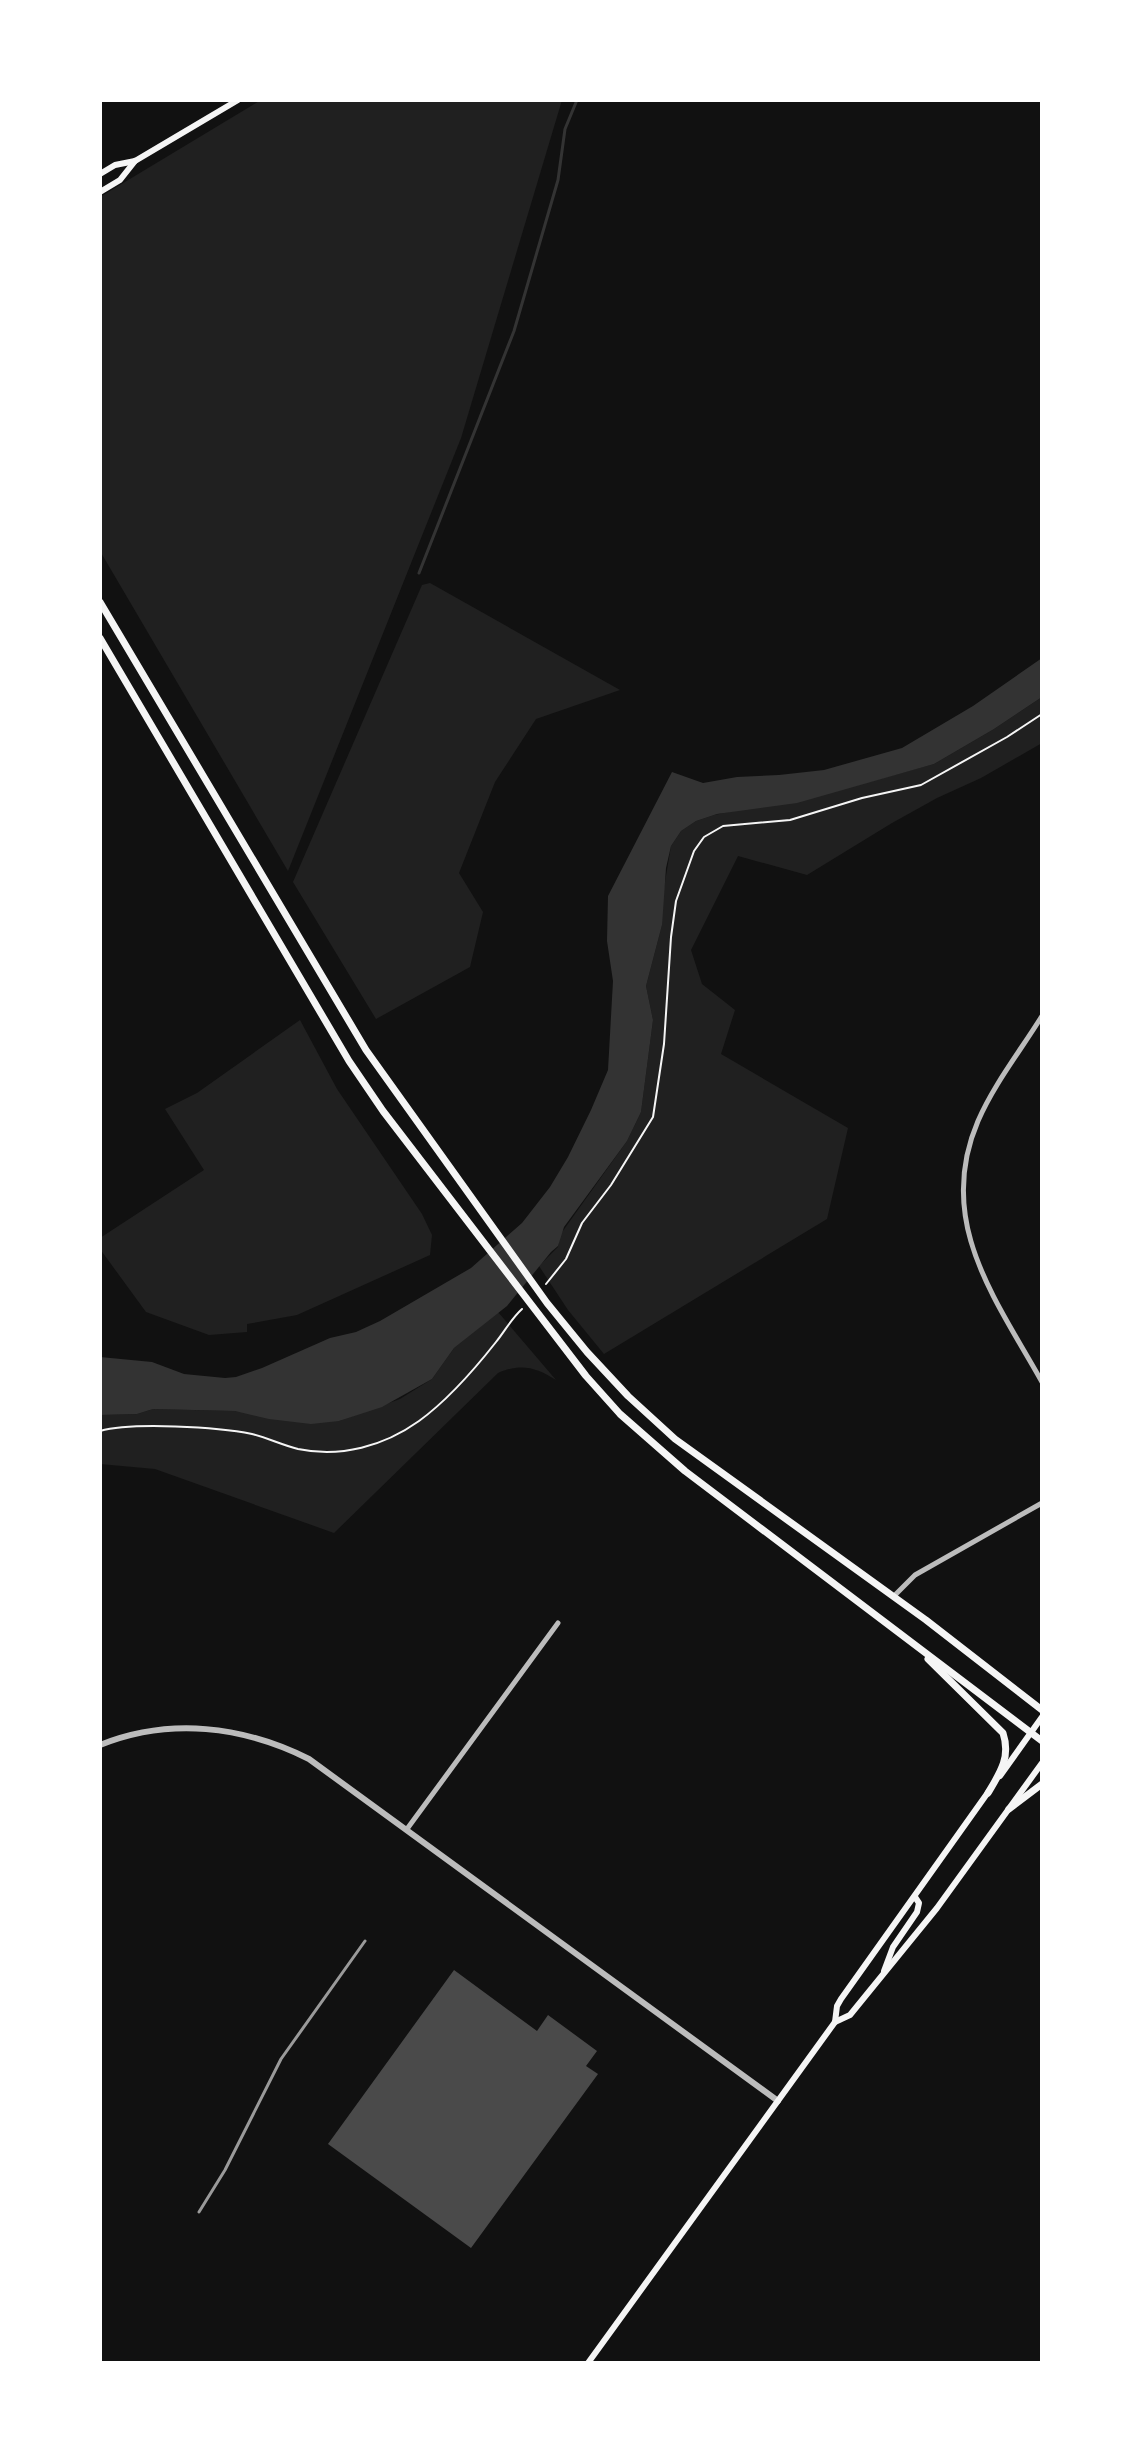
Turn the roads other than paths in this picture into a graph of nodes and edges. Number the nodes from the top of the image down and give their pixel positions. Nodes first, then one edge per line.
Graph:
1 (238, 100) edge
2 (135, 161) junction
3 (100, 174) edge
4 (100, 192) edge
5 (100, 602) edge
6 (100, 638) edge
7 (329, 989) junction
8 (312, 1000) junction
9 (1042, 1016) edge
10 (1042, 1382) edge
11 (1042, 1503) edge
12 (894, 1596) junction
13 (558, 1623) dead end
14 (897, 1630) junction
15 (1042, 1710) edge
16 (1042, 1717) edge
17 (1031, 1733) junction
18 (1042, 1741) edge
19 (100, 1745) edge
20 (1042, 1763) edge
21 (1042, 1784) edge
22 (988, 1793) junction
23 (1009, 1809) junction
24 (407, 1829) junction
25 (915, 1897) junction
26 (881, 1978) junction
27 (835, 2022) junction
28 (778, 2101) junction
29 (588, 2363) edge

1 - 2 main road
2 - 3 main road
2 - 4 main road
5 - 7 main road
6 - 8 main road
7 - 8 main road
7 - 12 main road
8 - 14 main road
9 - 10 street
11 - 12 street
12 - 15 main road
13 - 24 street
14 - 17 main road
14 - 22 main road
16 - 17 main road
17 - 18 main road
17 - 22 main road
19 - 24 street
20 - 23 main road
21 - 23 main road
22 - 25 main road
23 - 26 main road
24 - 28 street
25 - 26 main road
25 - 27 main road
26 - 27 main road
27 - 28 main road
28 - 29 main road

